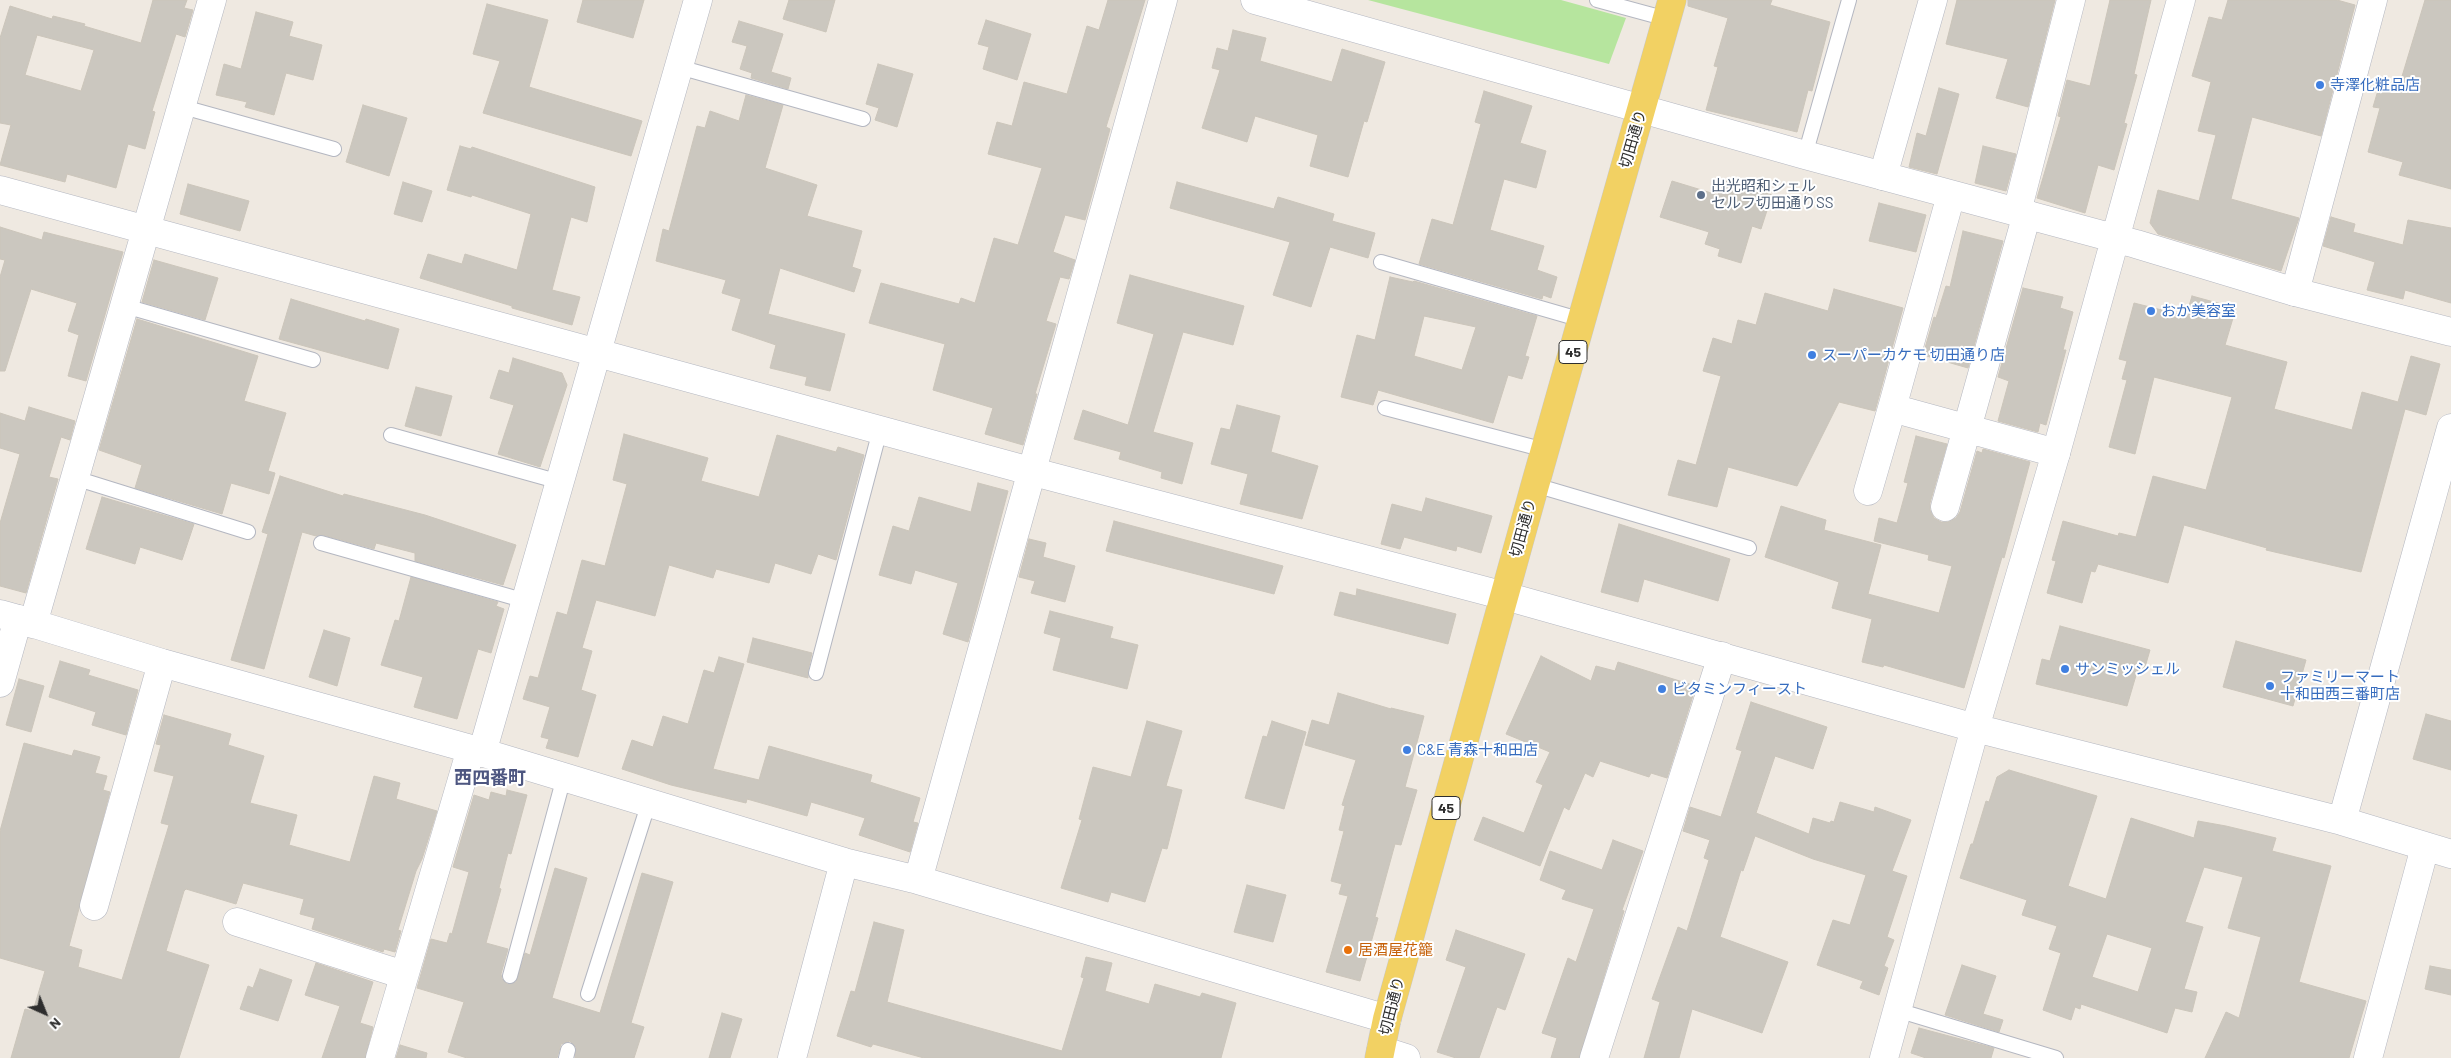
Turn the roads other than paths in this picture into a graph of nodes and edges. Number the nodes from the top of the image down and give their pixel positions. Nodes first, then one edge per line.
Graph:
1 (212, 0) edge
2 (698, 0) edge
3 (1163, 0) edge
4 (1256, 0) edge
5 (1597, 0) edge
6 (1849, 0) edge
7 (1933, 0) edge
8 (2071, 0) edge
9 (2181, 0) edge
10 (2373, 0) edge
11 (1670, 9) edge
12 (678, 67) junction
13 (183, 107) junction
14 (1642, 109) junction
15 (863, 119) dead end
16 (334, 149) dead end
17 (1805, 154) junction
18 (1883, 176) junction
19 (0, 190) edge
20 (1951, 195) junction
21 (2022, 213) junction
22 (146, 230) junction
23 (2114, 238) junction
24 (1382, 262) dead end
25 (2295, 292) junction
26 (124, 306) junction
27 (1582, 320) junction
28 (2451, 332) edge
29 (597, 352) junction
30 (313, 360) dead end
31 (1385, 408) dead end
32 (1892, 408) junction
33 (1967, 428) junction
34 (2451, 428) edge
35 (880, 430) junction
36 (391, 436) dead end
37 (1545, 450) junction
38 (2056, 453) junction
39 (1030, 471) junction
40 (75, 478) junction
41 (560, 482) junction
42 (1535, 485) junction
43 (1868, 491) dead end
44 (1946, 507) dead end
45 (248, 532) dead end
46 (321, 543) dead end
47 (1749, 548) dead end
48 (1505, 596) junction
49 (526, 601) junction
50 (17, 619) edge
51 (1722, 656) junction
52 (162, 663) junction
53 (816, 673) dead end
54 (0, 683) edge
55 (1975, 728) junction
56 (477, 751) junction
57 (564, 777) junction
58 (649, 802) junction
59 (2342, 821) junction
60 (2425, 847) junction
61 (2451, 854) edge
62 (844, 862) junction
63 (918, 880) junction
64 (94, 906) dead end
65 (237, 922) dead end
66 (404, 975) junction
67 (510, 976) dead end
68 (588, 994) dead end
69 (1897, 1010) junction
70 (1387, 1019) junction
71 (1389, 1055) edge
72 (795, 1057) edge
73 (380, 1058) edge
74 (1594, 1058) edge
75 (1884, 1058) edge
76 (2056, 1058) edge
77 (2368, 1058) edge

1 - 13 street
2 - 12 street
3 - 39 street
4 - 14 street
5 - 11 lane
6 - 17 lane
7 - 18 street
8 - 21 street
9 - 23 street
10 - 25 street
11 - 14 main road, 切田通り / 45
12 - 15 lane
12 - 29 street
13 - 16 lane
13 - 22 street
14 - 17 street
14 - 27 main road, 切田通り / 45
17 - 18 street
18 - 20 street
19 - 22 street
20 - 21 street
20 - 32 street
21 - 23 street
21 - 33 street
22 - 26 street
22 - 29 street
23 - 25 street
23 - 38 street
24 - 27 lane
25 - 28 street
26 - 30 lane
26 - 40 street
27 - 37 main road, 切田通り / 45
29 - 35 street
29 - 41 street
31 - 37 lane
32 - 33 street
32 - 43 street
33 - 38 street
33 - 44 street
34 - 59 street
35 - 39 street
35 - 53 lane
36 - 41 lane
37 - 42 main road, 切田通り / 45
38 - 55 street
39 - 48 street
39 - 63 street
40 - 45 lane
40 - 50 street
41 - 49 street
42 - 47 lane
42 - 48 main road, 切田通り / 45
46 - 49 lane
48 - 51 street
48 - 70 main road, 切田通り / 45
49 - 56 street
50 - 52 street
50 - 54 street
51 - 55 street
51 - 74 street
52 - 56 street
52 - 64 street
55 - 59 street
55 - 69 street
56 - 57 street
56 - 66 street
57 - 58 street
57 - 67 lane
58 - 62 street
58 - 68 lane
59 - 60 street
60 - 61 street
60 - 77 street
62 - 63 street
62 - 72 street
63 - 70 street
65 - 66 street
66 - 73 street
69 - 75 street
69 - 76 lane
70 - 71 main road, 切田通り / 45

